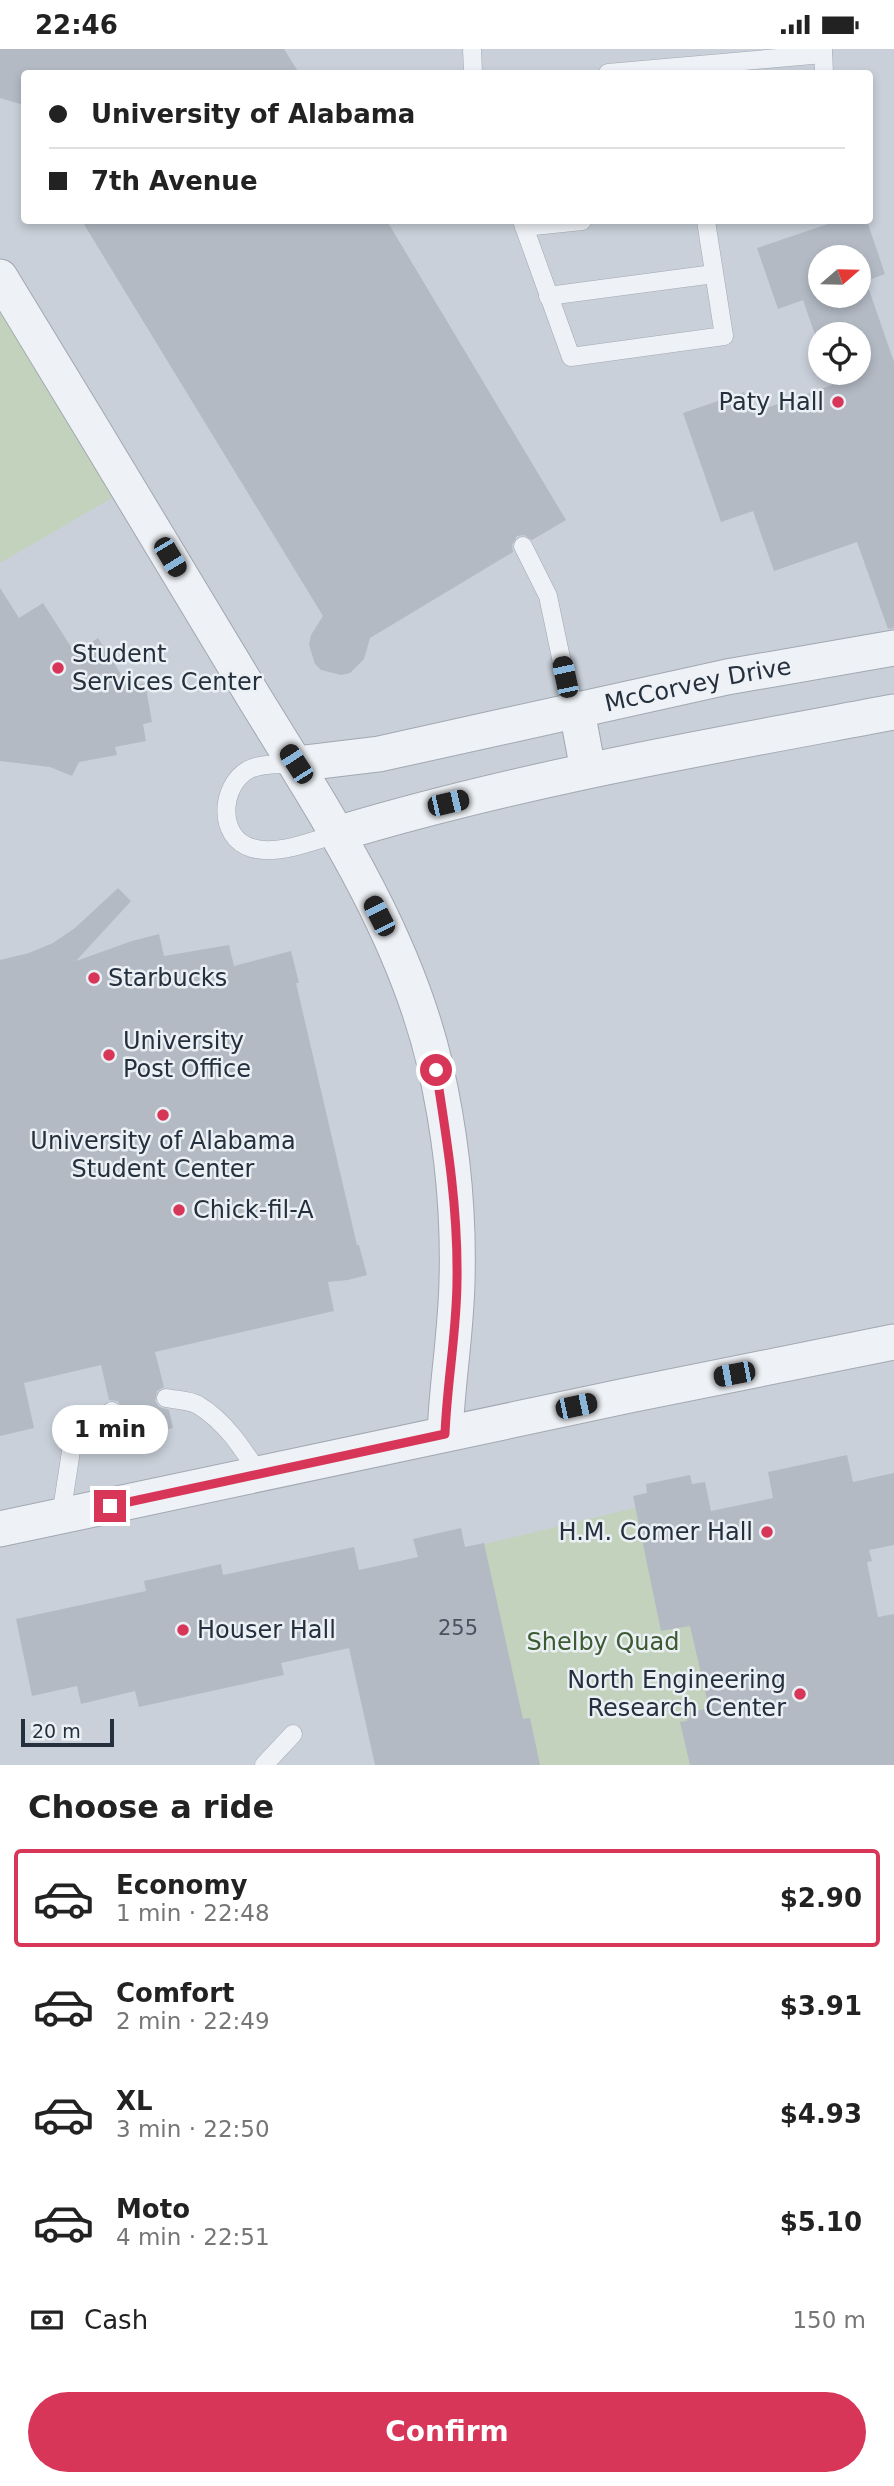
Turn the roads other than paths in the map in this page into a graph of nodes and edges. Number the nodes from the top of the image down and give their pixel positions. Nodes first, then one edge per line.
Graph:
1 (472, 49) edge
2 (823, 52) edge
3 (473, 70) edge
4 (639, 70) edge
5 (824, 70) edge
6 (523, 224) edge
7 (706, 224) edge
8 (714, 274) junction
9 (0, 277) edge
10 (548, 296) junction
11 (523, 546) dead end
12 (894, 648) edge
13 (577, 711) junction
14 (894, 712) edge
15 (296, 764) junction
16 (588, 770) junction
17 (337, 834) junction
18 (894, 1342) edge
19 (166, 1398) dead end
20 (112, 1411) dead end
21 (445, 1434) junction
22 (259, 1474) junction
23 (61, 1516) junction
24 (0, 1529) edge
25 (293, 1734) dead end
26 (264, 1765) edge

1 - 3 lane
2 - 4 lane
2 - 5 lane
6 - 10 lane
7 - 8 lane
8 - 10 lane
8 - 10 lane
9 - 15 street
11 - 13 lane
12 - 13 street, McCorvey Drive
13 - 15 street, McCorvey Drive
13 - 16 street
14 - 16 street
15 - 17 street
15 - 17 lane
16 - 17 street
17 - 21 street
18 - 21 street
19 - 22 lane
20 - 23 lane
21 - 22 street
22 - 23 street
23 - 24 street
25 - 26 lane

